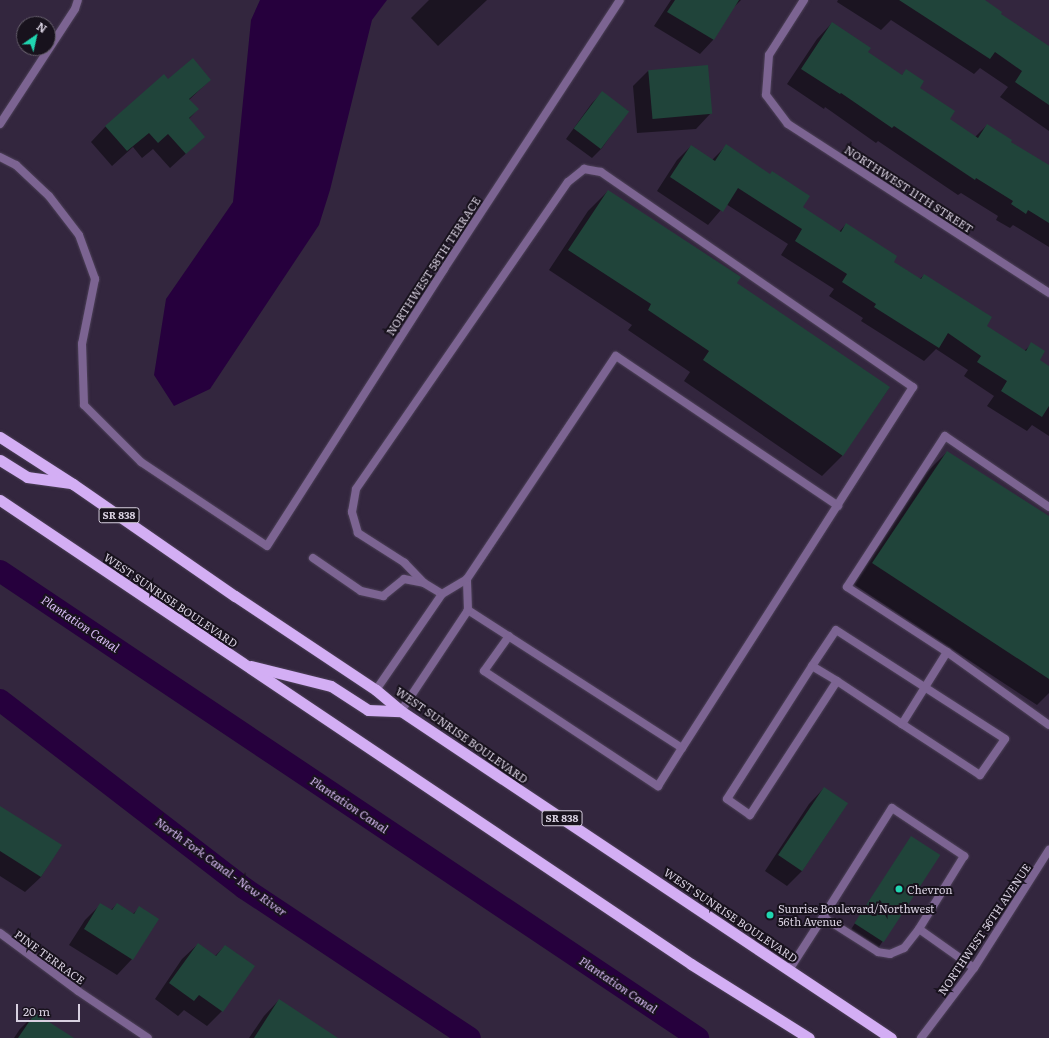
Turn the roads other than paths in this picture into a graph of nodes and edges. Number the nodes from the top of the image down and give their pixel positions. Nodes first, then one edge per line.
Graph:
1 (78, 0) edge
2 (620, 0) edge
3 (804, 0) edge
4 (0, 124) edge
5 (0, 157) edge
6 (1049, 293) edge
7 (0, 437) edge
8 (0, 460) edge
9 (73, 484) junction
10 (0, 500) edge
11 (838, 506) junction
12 (1049, 507) edge
13 (313, 558) dead end
14 (467, 579) junction
15 (424, 583) junction
16 (442, 594) junction
17 (468, 610) junction
18 (509, 636) junction
19 (947, 652) junction
20 (242, 664) junction
21 (812, 666) junction
22 (836, 681) junction
23 (925, 687) junction
24 (376, 690) junction
25 (401, 711) junction
26 (902, 724) junction
27 (1049, 725) edge
28 (682, 748) junction
29 (1049, 850) edge
30 (823, 917) junction
31 (919, 929) junction
32 (0, 933) edge
33 (974, 968) junction
34 (789, 970) junction
35 (148, 1038) edge
36 (809, 1038) edge
37 (891, 1038) edge
38 (921, 1038) edge

1 - 4 street
2 - 5 street, NORTHWEST 58TH TERRACE
3 - 6 street, NORTHWEST 11TH STREET
7 - 9 highway, WEST SUNRISE BOULEVARD / SR 838
8 - 9 highway
9 - 24 highway, WEST SUNRISE BOULEVARD / SR 838
10 - 20 highway, WEST SUNRISE BOULEVARD
11 - 14 street
11 - 15 street
11 - 28 street
12 - 19 street
13 - 15 street
14 - 16 street
14 - 17 street
15 - 16 street
16 - 24 street
17 - 18 street
17 - 25 street
18 - 28 street
18 - 28 street
19 - 23 street
19 - 27 street
20 - 25 highway
20 - 36 highway, WEST SUNRISE BOULEVARD
21 - 22 street
21 - 22 street
21 - 23 street
22 - 26 street
23 - 26 street
23 - 26 street
24 - 25 highway, WEST SUNRISE BOULEVARD / SR 838
25 - 34 highway, WEST SUNRISE BOULEVARD / SR 838
29 - 33 street, NORTHWEST 56TH AVENUE
30 - 31 street
30 - 31 street
30 - 34 street
31 - 33 street
32 - 35 street, PINE TERRACE
33 - 38 street, NORTHWEST 56TH AVENUE
34 - 37 highway, WEST SUNRISE BOULEVARD / SR 838

